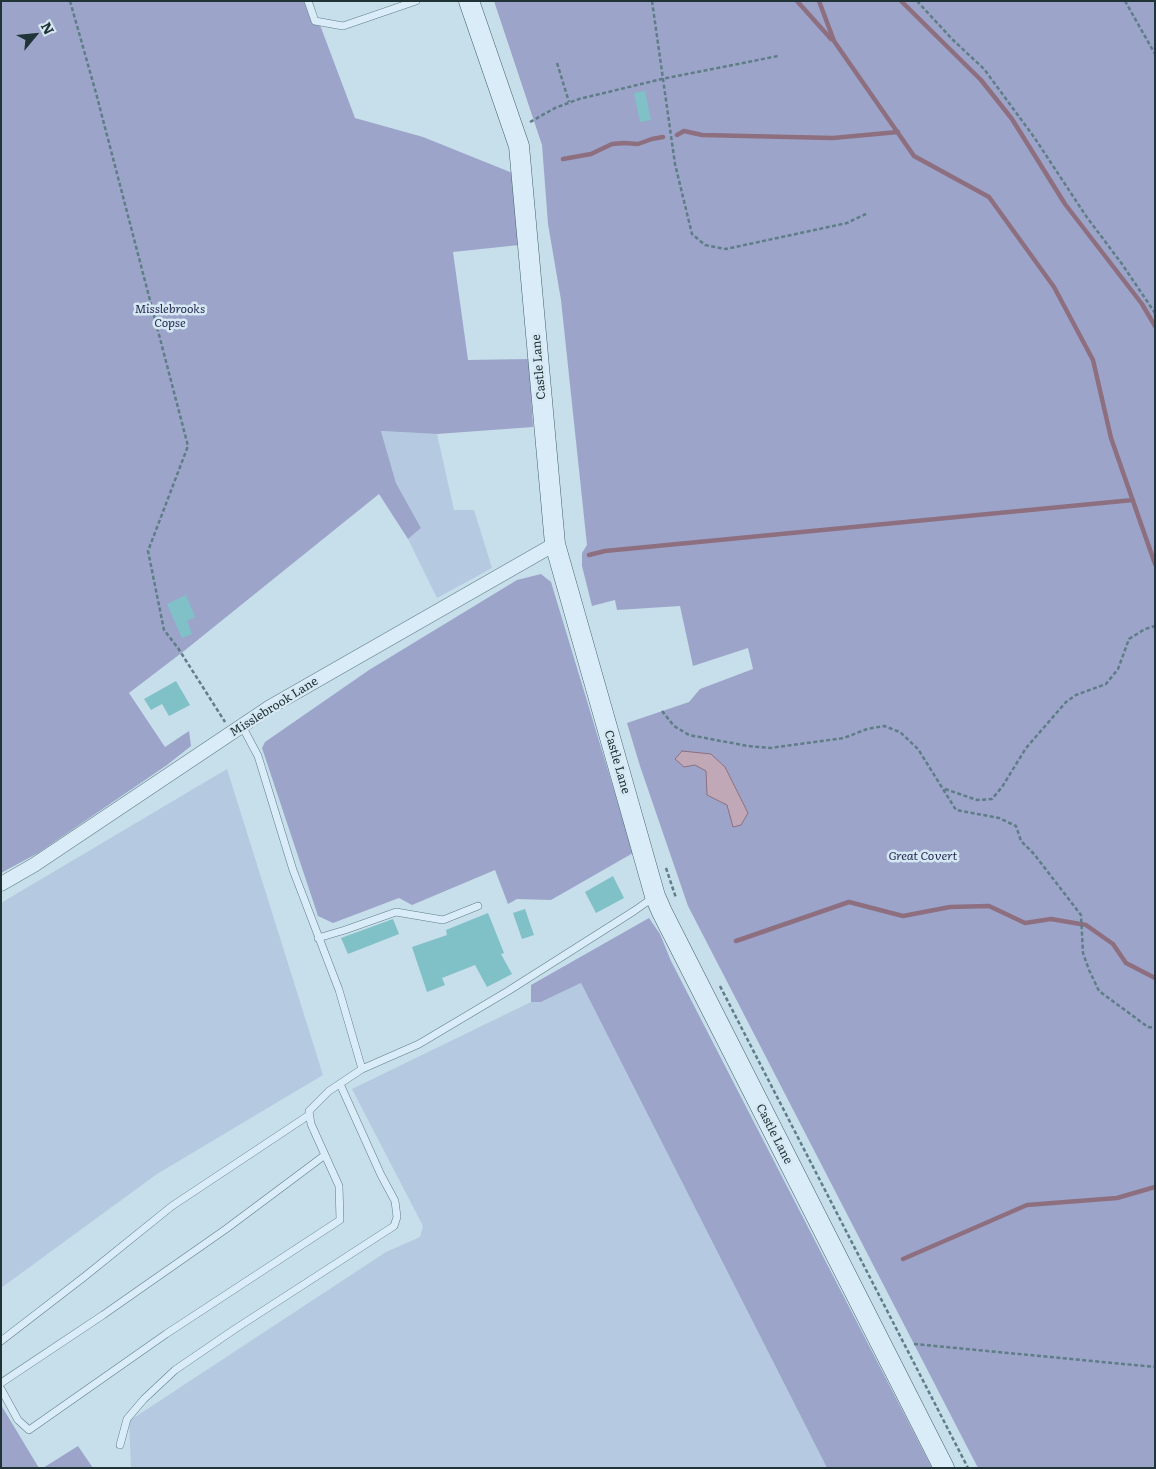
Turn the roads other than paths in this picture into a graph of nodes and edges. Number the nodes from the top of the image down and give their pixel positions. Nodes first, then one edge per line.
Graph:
1 (308, 1) edge
2 (416, 1) edge
3 (469, 1) edge
4 (555, 544) junction
5 (237, 730) junction
6 (1, 884) edge
7 (655, 896) junction
8 (478, 906) dead end
9 (318, 938) junction
10 (362, 1068) junction
11 (340, 1084) junction
12 (309, 1115) junction
13 (325, 1155) junction
14 (1, 1341) edge
15 (1, 1383) edge
16 (1, 1389) edge
17 (120, 1445) dead end
18 (944, 1468) edge

1 - 2 lane
3 - 4 street, Castle Lane
4 - 5 street, Misslebrook Lane
4 - 7 street, Castle Lane
5 - 6 street, Misslebrook Lane
5 - 9 lane
7 - 10 lane
7 - 18 street, Castle Lane
8 - 9 lane
9 - 10 lane
10 - 11 lane
11 - 12 lane
11 - 17 lane
12 - 13 lane
12 - 14 lane
13 - 15 lane
13 - 16 lane

